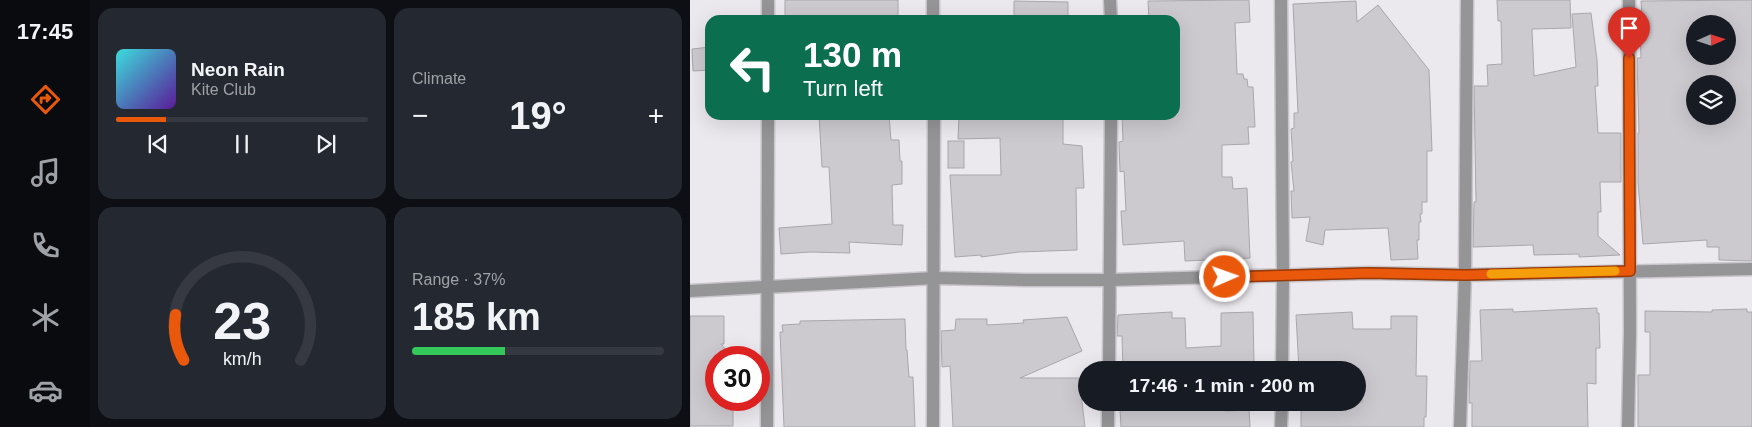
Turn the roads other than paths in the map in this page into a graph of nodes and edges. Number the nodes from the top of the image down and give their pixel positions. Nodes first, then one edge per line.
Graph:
1 (768, 0) edge
2 (933, 0) edge
3 (1110, 0) edge
4 (1281, 0) edge
5 (1467, 0) edge
6 (1629, 0) edge
7 (768, 15) edge
8 (933, 15) edge
9 (1110, 15) edge
10 (768, 120) edge
11 (934, 120) edge
12 (1111, 120) edge
13 (1752, 269) edge
14 (1630, 271) junction
15 (1283, 275) junction
16 (1465, 275) junction
17 (935, 278) junction
18 (1109, 280) junction
19 (767, 288) junction
20 (690, 291) edge
21 (1108, 361) edge
22 (1282, 361) edge
23 (1108, 411) edge
24 (1282, 411) edge
25 (768, 427) edge
26 (933, 427) edge
27 (1108, 427) edge
28 (1281, 427) edge
29 (1460, 427) edge
30 (1628, 427) edge

1 - 7 street
2 - 8 street
3 - 9 street
4 - 15 street
5 - 16 street
6 - 14 street
10 - 19 street
11 - 17 street
12 - 18 street
13 - 14 street
14 - 16 street
14 - 30 street
15 - 16 street
15 - 18 street
15 - 22 street
16 - 29 street
17 - 18 street
17 - 19 street
17 - 26 street
18 - 21 street
19 - 20 street
19 - 25 street
23 - 27 street
24 - 28 street

